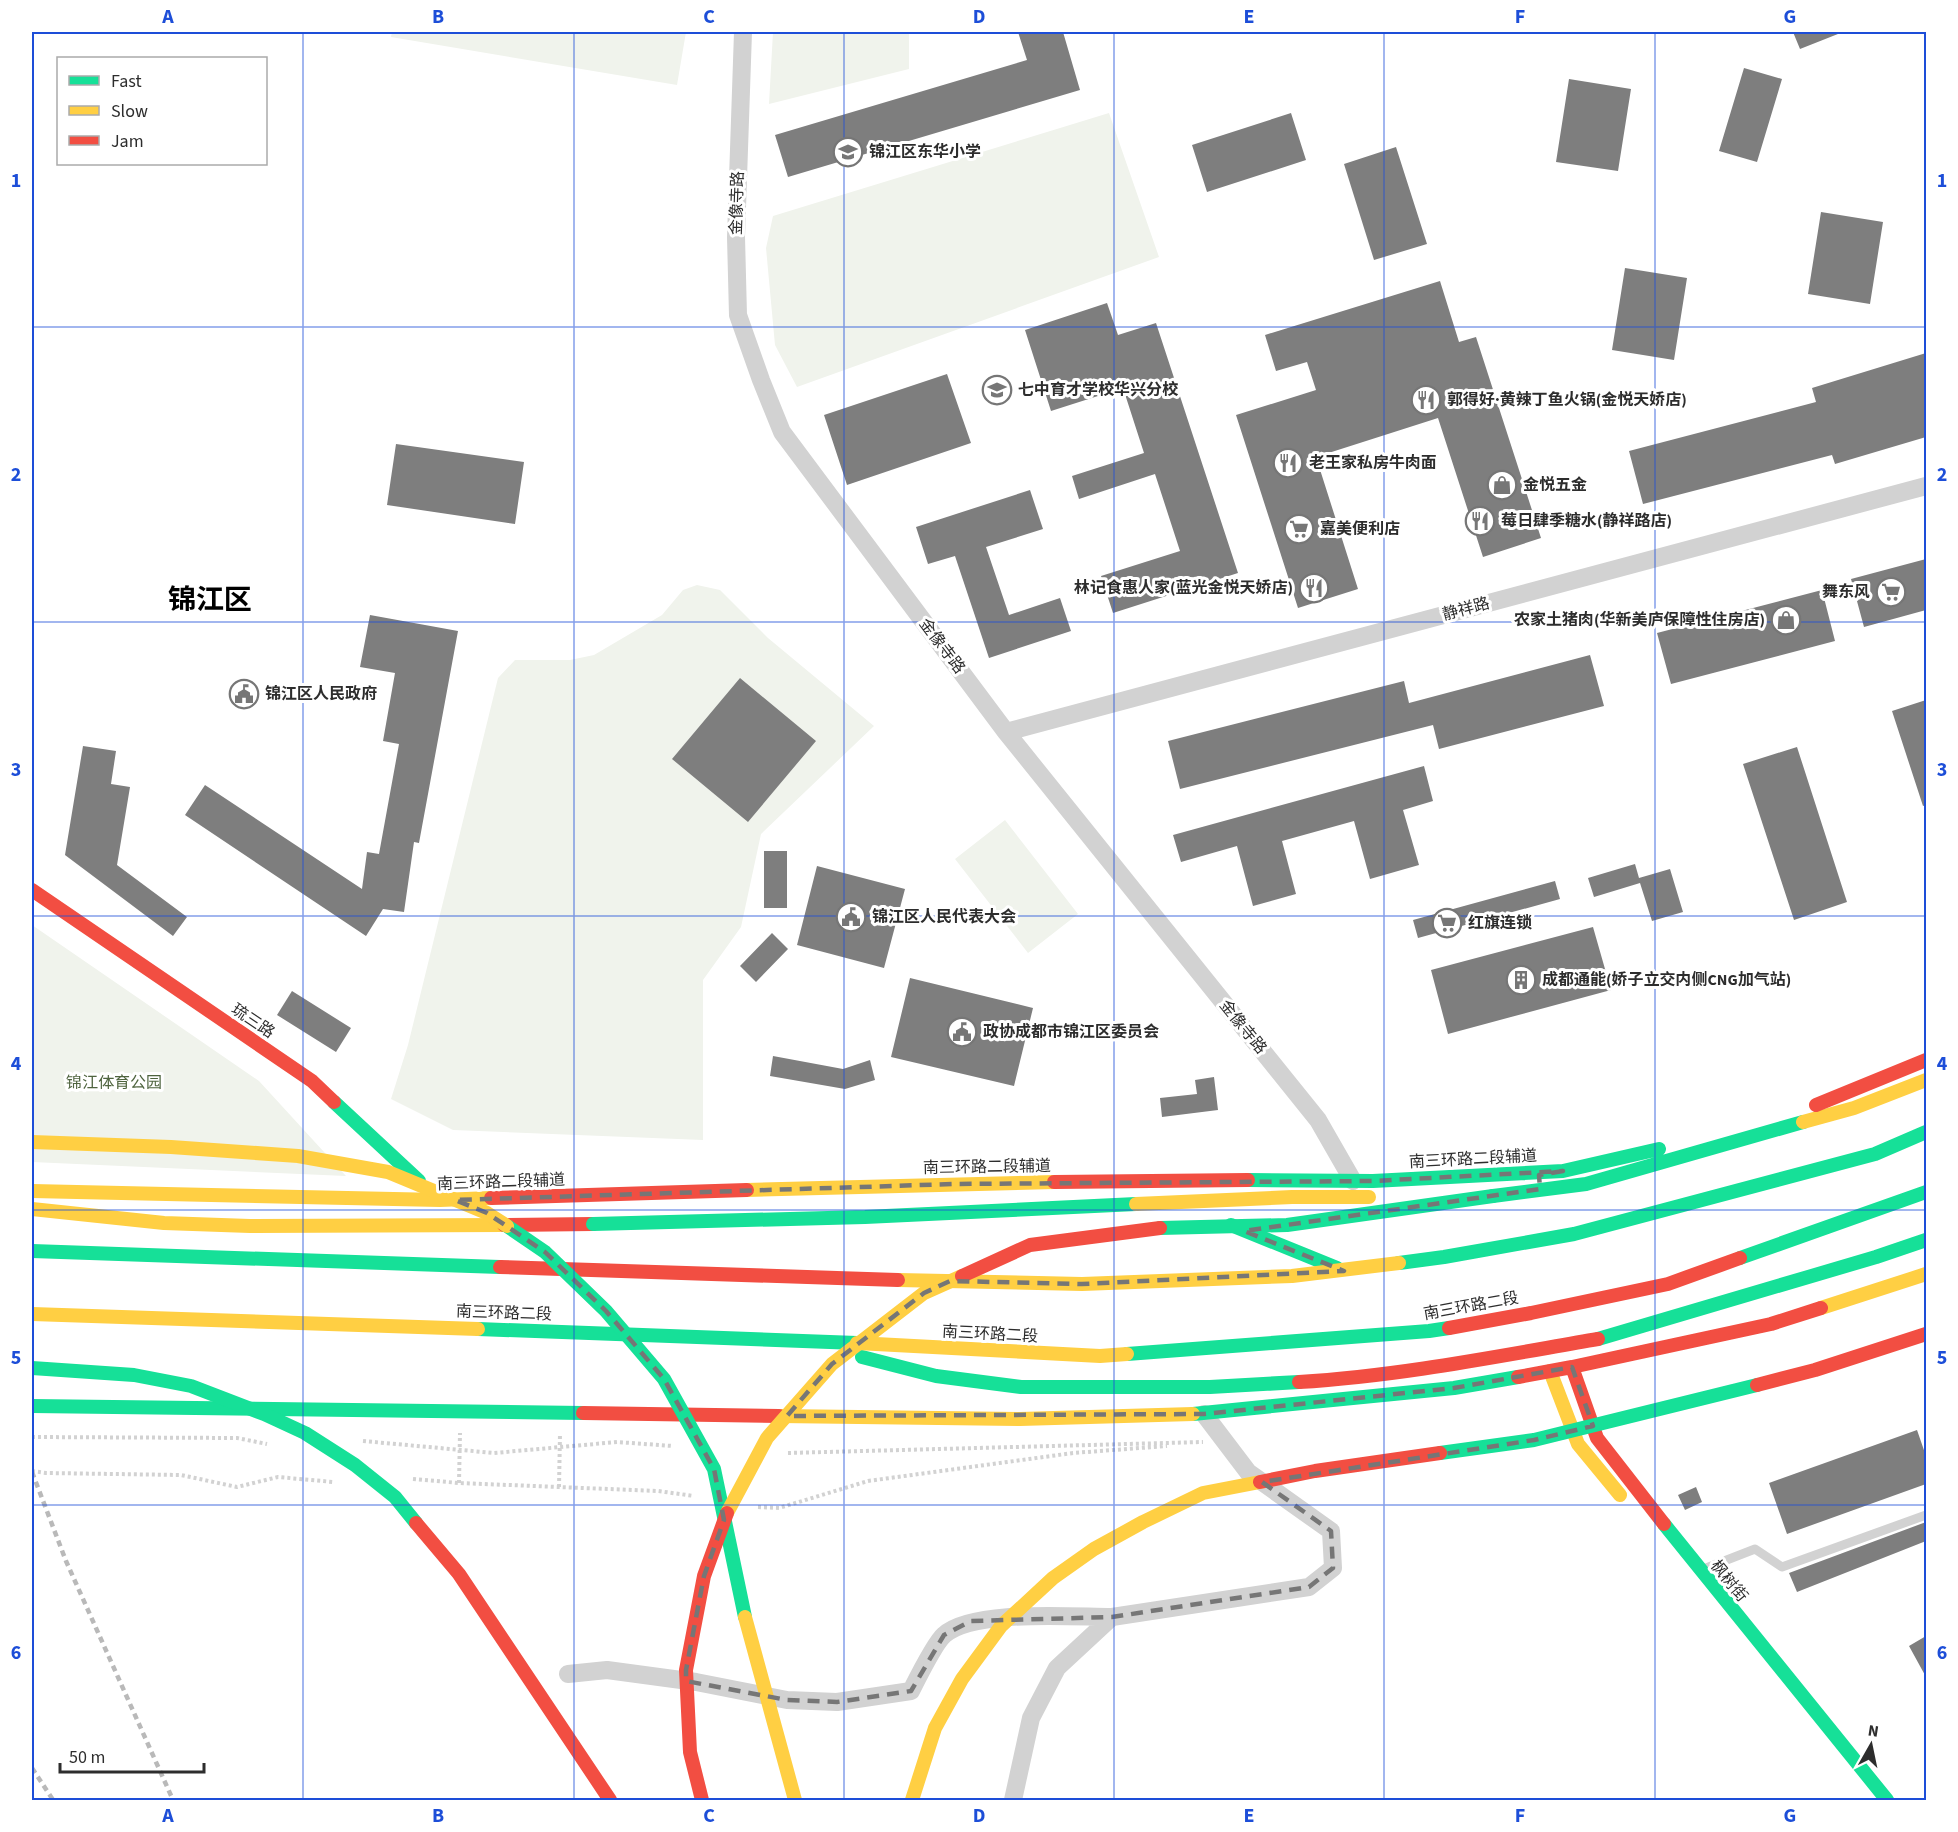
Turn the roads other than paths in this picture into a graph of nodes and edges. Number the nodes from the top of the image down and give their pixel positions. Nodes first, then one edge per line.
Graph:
1 (743, 32) edge
2 (1926, 486) edge
3 (1006, 732) junction
4 (32, 890) edge
5 (1926, 1060) edge
6 (1926, 1080) edge
7 (1926, 1132) edge
8 (32, 1143) edge
9 (1563, 1171) junction
10 (1353, 1181) junction
11 (872, 1186) junction
12 (32, 1191) edge
13 (1926, 1192) edge
14 (1493, 1196) junction
15 (440, 1200) junction
16 (1188, 1208) junction
17 (32, 1209) edge
18 (1926, 1240) edge
19 (32, 1251) edge
20 (1344, 1271) junction
21 (1926, 1274) edge
22 (32, 1314) edge
23 (1926, 1334) edge
24 (801, 1340) junction
25 (1572, 1367) junction
26 (32, 1368) edge
27 (1550, 1371) junction
28 (32, 1406) edge
29 (1204, 1414) junction
30 (1630, 1508) dead end
31 (1926, 1515) edge
32 (1699, 1570) junction
33 (1112, 1617) junction
34 (568, 1674) dead end
35 (610, 1800) edge
36 (702, 1800) edge
37 (795, 1800) edge
38 (912, 1800) edge
39 (1013, 1800) edge
40 (1887, 1800) edge

1 - 3 street, 金像寺路
2 - 3 street, 静祥路
3 - 10 street, 金像寺路
4 - 15 main road, 琉三路
5 - 9 main road, 南三环路二段辅道
6 - 14 main road
7 - 20 main road
8 - 37 main road, bridge
9 - 10 main road, 南三环路二段辅道
9 - 16 main road
10 - 11 main road, 南三环路二段辅道
11 - 15 main road, 南三环路二段辅道
11 - 16 main road
12 - 15 main road, 南三环路二段辅道
13 - 24 main road, 南三环路二段
14 - 17 main road, bridge
14 - 36 main road, bridge
16 - 20 main road
18 - 24 main road
19 - 20 main road
21 - 25 main road
22 - 24 main road, 南三环路二段
23 - 38 main road, bridge
25 - 27 main road
25 - 32 main road, 枫树街
26 - 35 main road, bridge
27 - 29 main road
27 - 30 main road
28 - 29 main road
29 - 33 street
31 - 32 lane
32 - 40 main road, 枫树街
33 - 34 street
33 - 39 street

